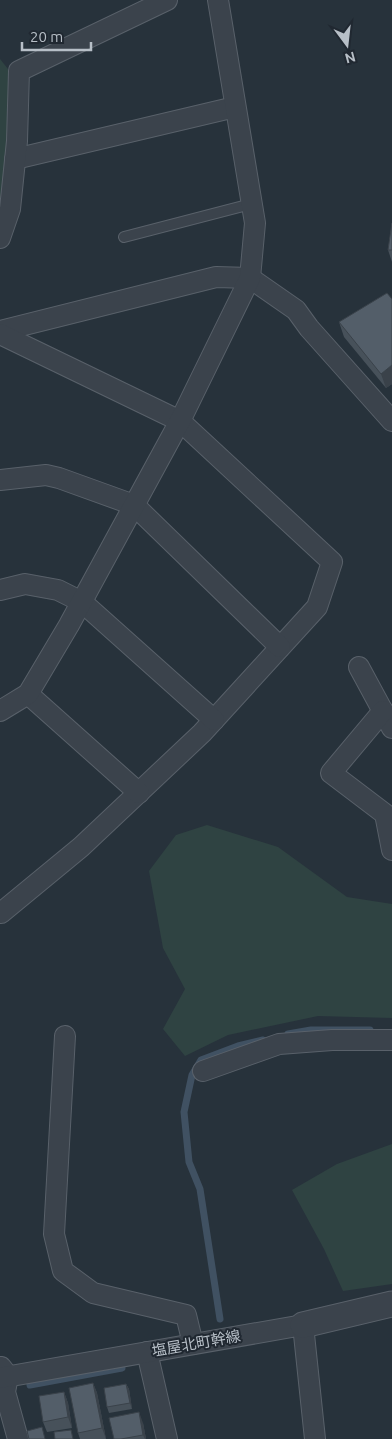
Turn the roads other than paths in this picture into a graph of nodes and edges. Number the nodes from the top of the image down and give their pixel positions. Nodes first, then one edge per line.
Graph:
1 (167, 0) edge
2 (218, 0) edge
3 (235, 107) junction
4 (15, 159) junction
5 (251, 204) junction
6 (124, 237) dead end
7 (0, 238) edge
8 (250, 278) junction
9 (0, 333) edge
10 (180, 420) junction
11 (392, 421) edge
12 (0, 480) edge
13 (134, 505) junction
14 (0, 590) edge
15 (82, 602) junction
16 (280, 647) junction
17 (359, 667) dead end
18 (28, 694) junction
19 (0, 712) edge
20 (214, 720) junction
21 (388, 720) edge
22 (139, 793) junction
23 (392, 850) edge
24 (1, 913) edge
25 (65, 1036) dead end
26 (392, 1040) edge
27 (203, 1071) dead end
28 (392, 1304) edge
29 (303, 1325) junction
30 (193, 1344) junction
31 (147, 1352) junction
32 (3, 1373) edge
33 (18, 1439) edge
34 (167, 1439) edge
35 (315, 1439) edge

1 - 4 street
2 - 3 street
3 - 4 street
3 - 5 street
4 - 7 street
5 - 6 lane
5 - 8 street
8 - 9 street
8 - 10 street
8 - 11 street
9 - 10 street
10 - 13 street
10 - 16 street
12 - 13 street
13 - 15 street
13 - 16 street
14 - 15 street
15 - 18 street
15 - 20 street
16 - 20 street
17 - 21 street
18 - 19 street
18 - 22 street
20 - 22 street
21 - 23 street
22 - 24 street
25 - 30 street
26 - 27 street
28 - 29 street, 塩屋北町幹線
29 - 30 street, 塩屋北町幹線
29 - 35 street
30 - 31 street, 塩屋北町幹線
31 - 32 street, 塩屋北町幹線
31 - 34 street
32 - 33 street

